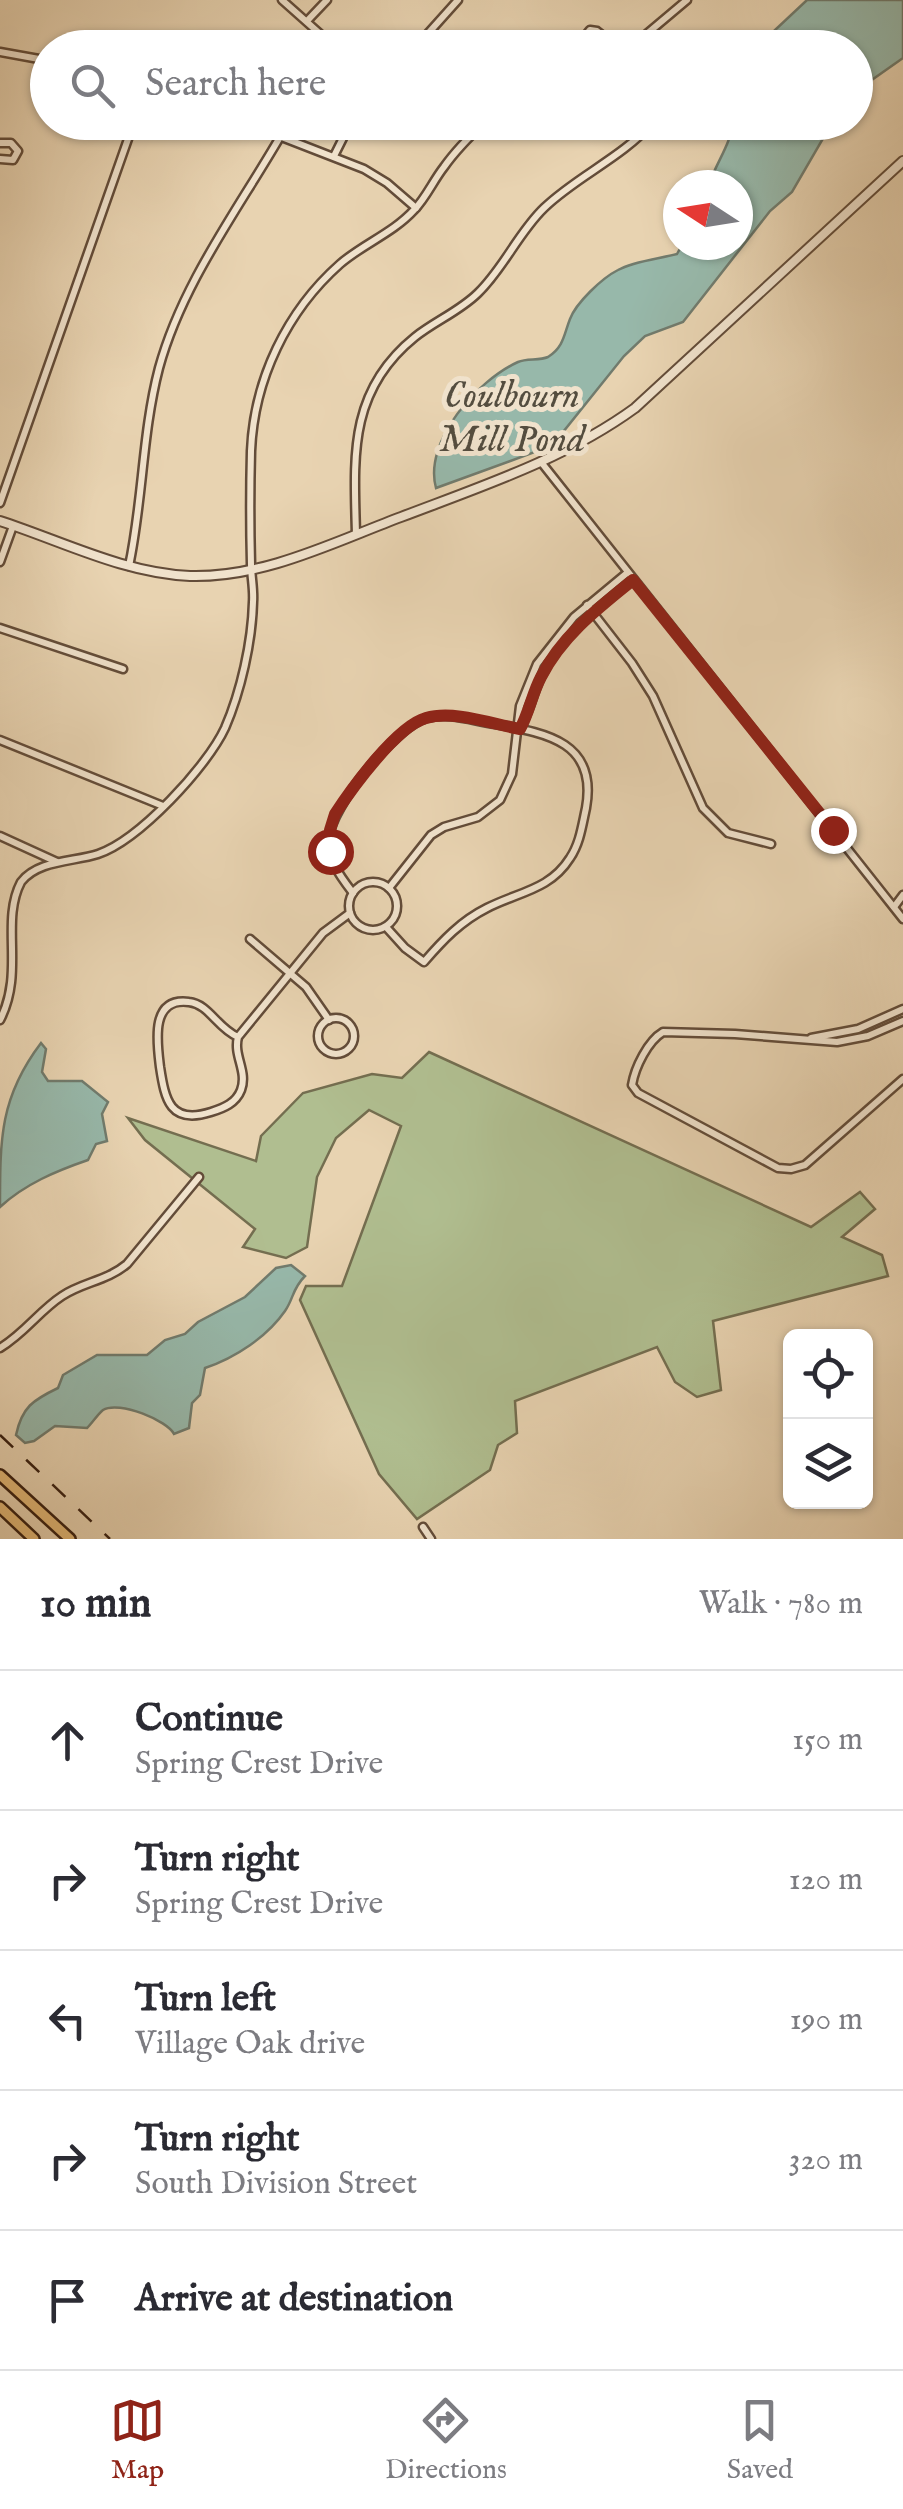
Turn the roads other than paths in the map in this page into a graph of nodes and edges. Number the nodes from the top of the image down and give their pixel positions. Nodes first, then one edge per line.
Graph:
1 (282, 0) edge
2 (327, 0) edge
3 (458, 0) edge
4 (688, 0) edge
5 (308, 21) junction
6 (317, 30) edge
7 (431, 30) edge
8 (652, 30) edge
9 (0, 52) edge
10 (30, 56) edge
11 (128, 140) edge
12 (278, 140) edge
13 (289, 140) edge
14 (342, 140) edge
15 (466, 140) edge
16 (632, 140) edge
17 (0, 143) edge
18 (334, 156) junction
19 (0, 159) edge
20 (903, 161) edge
21 (416, 208) junction
22 (542, 462) junction
23 (0, 503) edge
24 (0, 521) edge
25 (13, 526) junction
26 (356, 534) junction
27 (0, 562) edge
28 (129, 566) junction
29 (251, 570) junction
30 (630, 577) junction
31 (590, 608) junction
32 (0, 628) edge
33 (123, 670) dead end
34 (520, 729) junction
35 (0, 740) edge
36 (163, 806) junction
37 (0, 836) edge
38 (770, 844) dead end
39 (58, 862) junction
40 (389, 888) junction
41 (353, 892) junction
42 (903, 894) edge
43 (894, 907) junction
44 (350, 914) junction
45 (903, 918) edge
46 (386, 926) junction
47 (2, 932) edge
48 (250, 939) dead end
49 (291, 972) junction
50 (903, 1010) edge
51 (0, 1020) edge
52 (329, 1020) junction
53 (903, 1021) edge
54 (238, 1037) junction
55 (810, 1038) junction
56 (903, 1078) edge
57 (199, 1177) dead end
58 (0, 1348) edge
59 (0, 1475) edge
60 (3, 1510) edge
61 (423, 1527) dead end
62 (34, 1539) edge
63 (70, 1539) edge
64 (431, 1539) edge

1 - 5 street
2 - 5 street
3 - 7 street
4 - 8 street
5 - 6 street
9 - 10 street
11 - 23 street
12 - 28 street
13 - 18 street
14 - 18 street
15 - 21 street
16 - 26 street
17 - 19 street
18 - 21 street
20 - 22 street
21 - 29 street
22 - 26 street
22 - 30 street
24 - 25 street
25 - 27 street
25 - 28 street
26 - 29 street
28 - 29 street
29 - 36 street
30 - 31 street
30 - 43 street
31 - 34 street
31 - 38 street
32 - 33 street
34 - 40 street
34 - 41 street
34 - 46 street
35 - 36 street
36 - 39 street
37 - 39 street
39 - 47 street
40 - 41 street
40 - 46 street
41 - 44 street
42 - 43 street
43 - 45 street
44 - 46 street
44 - 49 street
47 - 51 street
48 - 49 street
49 - 52 street
49 - 54 street
50 - 55 street
52 - 52 street
53 - 55 street
54 - 54 street
55 - 56 street
57 - 58 street
59 - 63 main road
60 - 62 main road
61 - 64 street

